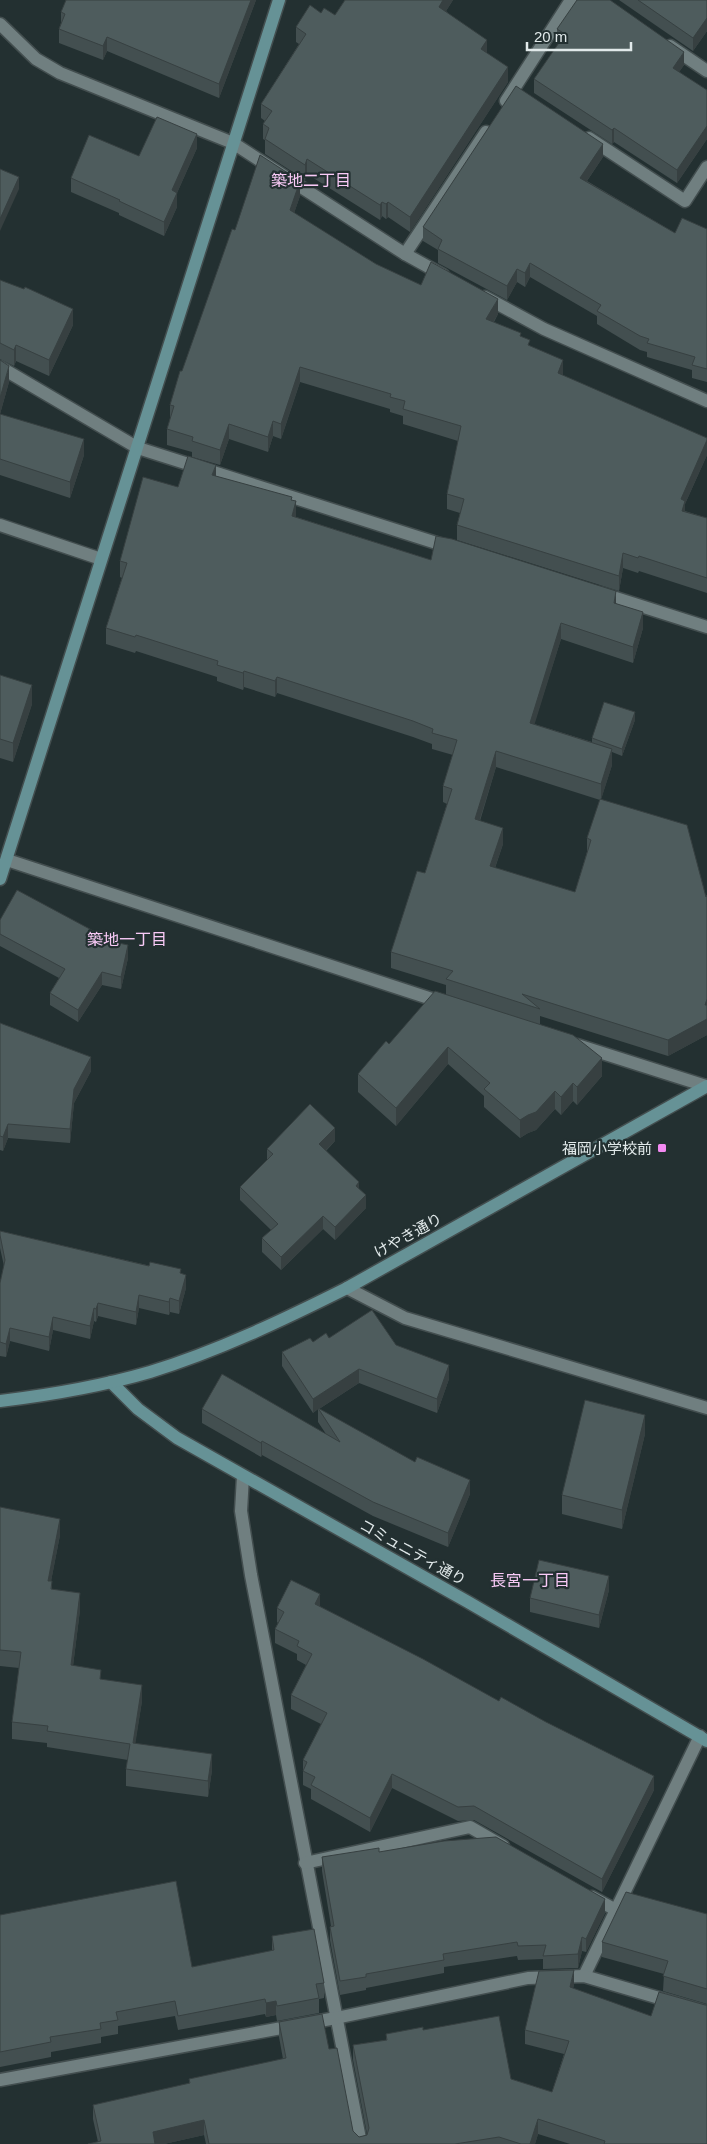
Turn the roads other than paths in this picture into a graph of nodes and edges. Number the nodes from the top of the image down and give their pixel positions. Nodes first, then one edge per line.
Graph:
1 (279, 0) edge
2 (571, 0) edge
3 (0, 24) edge
4 (660, 38) edge
5 (707, 71) edge
6 (579, 132) edge
7 (233, 143) junction
8 (707, 167) edge
9 (405, 254) junction
10 (457, 282) edge
11 (474, 292) edge
12 (0, 367) edge
13 (707, 401) edge
14 (138, 448) junction
15 (0, 525) edge
16 (465, 552) edge
17 (101, 559) junction
18 (589, 590) edge
19 (707, 627) edge
20 (7, 860) junction
21 (0, 879) edge
22 (454, 1006) edge
23 (566, 1042) edge
24 (706, 1086) edge
25 (347, 1288) junction
26 (111, 1382) junction
27 (0, 1401) edge
28 (707, 1408) edge
29 (243, 1476) junction
30 (703, 1739) edge
31 (513, 1852) edge
32 (306, 1863) junction
33 (582, 1891) edge
34 (616, 1910) junction
35 (584, 1976) junction
36 (707, 2012) edge
37 (336, 2018) junction
38 (0, 2080) edge
39 (361, 2144) edge

1 - 7 street
2 - 9 street
3 - 7 street
4 - 5 street
6 - 8 street
7 - 9 street
7 - 14 street
9 - 10 street
11 - 13 street
12 - 14 street
14 - 16 street
14 - 17 street
15 - 17 street
17 - 20 street
18 - 19 street
20 - 21 street
20 - 22 street
23 - 24 street
24 - 25 street, けやき通り
25 - 26 street, けやき通り
25 - 28 street
26 - 27 street, けやき通り
26 - 29 street, コミュニティ通り
29 - 30 street, コミュニティ通り
29 - 32 street
30 - 34 street
31 - 32 street
32 - 37 street
33 - 34 street
34 - 35 street
35 - 36 street
35 - 37 street
37 - 38 street
37 - 39 street

